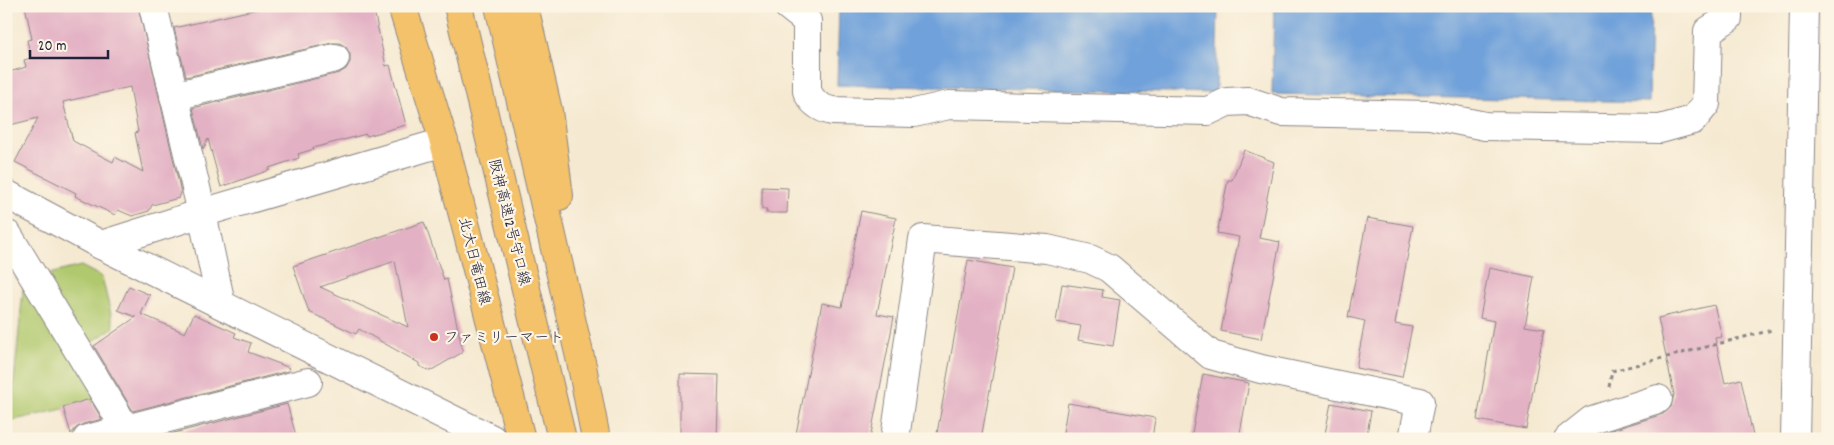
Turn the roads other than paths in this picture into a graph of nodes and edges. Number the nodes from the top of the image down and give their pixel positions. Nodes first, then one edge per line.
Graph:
1 (153, 6) edge
2 (402, 6) edge
3 (419, 6) edge
4 (458, 6) edge
5 (500, 6) edge
6 (524, 6) edge
7 (788, 6) edge
8 (1728, 6) edge
9 (1804, 6) edge
10 (335, 58) dead end
11 (174, 96) junction
12 (444, 142) junction
13 (12, 197) edge
14 (202, 213) junction
15 (7, 244) edge
16 (101, 246) junction
17 (221, 304) junction
18 (582, 366) junction
19 (308, 382) dead end
20 (1658, 399) dead end
21 (126, 429) junction
22 (87, 439) edge
23 (492, 439) edge
24 (521, 439) edge
25 (562, 439) edge
26 (596, 439) edge
27 (895, 439) edge
28 (1413, 439) edge
29 (1568, 439) edge
30 (1795, 439) edge

1 - 11 street
2 - 12 main road, 北大日竜田線
3 - 12 main road, 北大日竜田線
4 - 25 main road, 阪神高速12号守口線
5 - 18 main road
6 - 18 main road
7 - 8 street
9 - 30 street
10 - 11 street
11 - 14 street
12 - 14 street
12 - 24 main road, 北大日竜田線
13 - 15 street
13 - 16 street
14 - 16 street
14 - 17 street
15 - 21 street
16 - 17 street
17 - 23 street
18 - 26 main road
19 - 21 street
20 - 29 street
21 - 22 street
27 - 28 street

